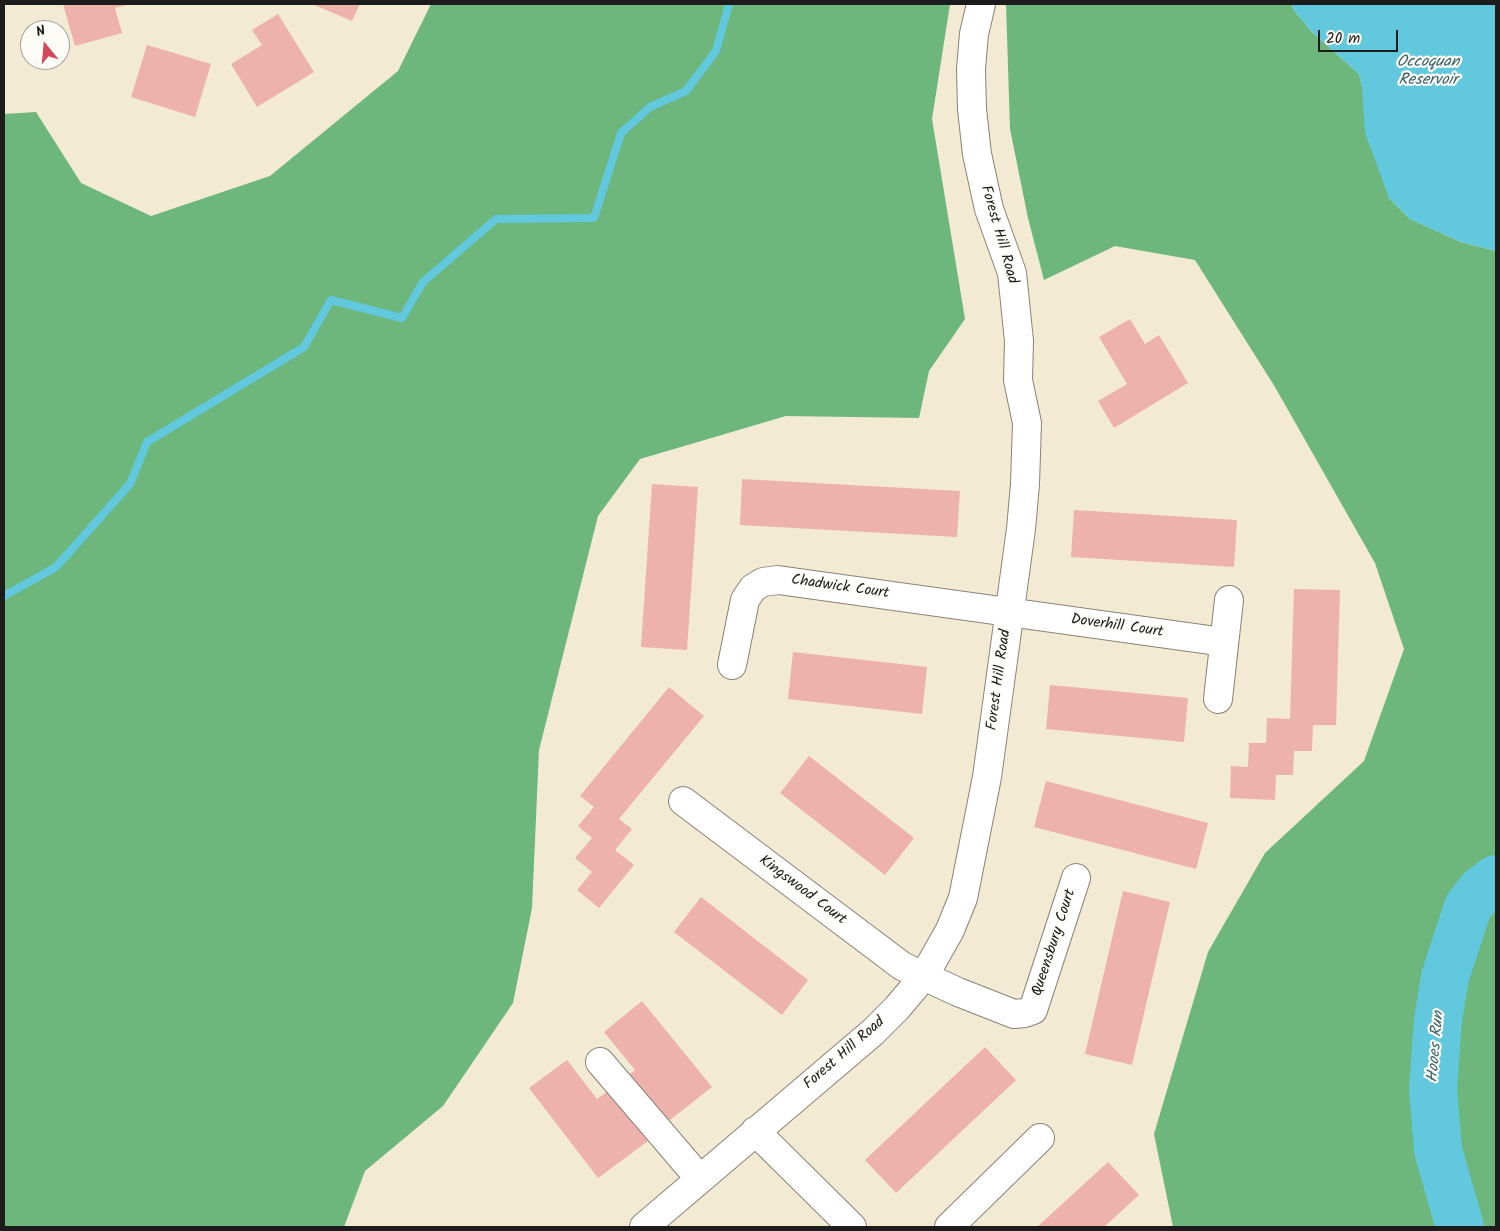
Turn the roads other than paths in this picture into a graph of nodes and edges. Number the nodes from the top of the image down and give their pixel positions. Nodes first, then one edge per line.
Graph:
1 (981, 4) edge
2 (1230, 600) dead end
3 (1010, 612) junction
4 (1224, 642) junction
5 (732, 665) dead end
6 (1218, 699) dead end
7 (682, 801) dead end
8 (1076, 878) dead end
9 (924, 976) junction
10 (600, 1062) dead end
11 (755, 1131) junction
12 (1040, 1138) dead end
13 (700, 1179) junction
14 (644, 1227) edge
15 (852, 1227) edge
16 (949, 1227) edge

1 - 3 street, Forest Hill Road
2 - 4 street
3 - 4 street, Doverhill Court
3 - 5 street, Chadwick Court
3 - 9 street, Forest Hill Road
4 - 6 street
7 - 9 street, Kingswood Court
8 - 9 street, Queensbury Court
9 - 11 street, Forest Hill Road
10 - 13 street
11 - 13 street, Forest Hill Road
11 - 15 street
12 - 16 street
13 - 14 street, Forest Hill Road

